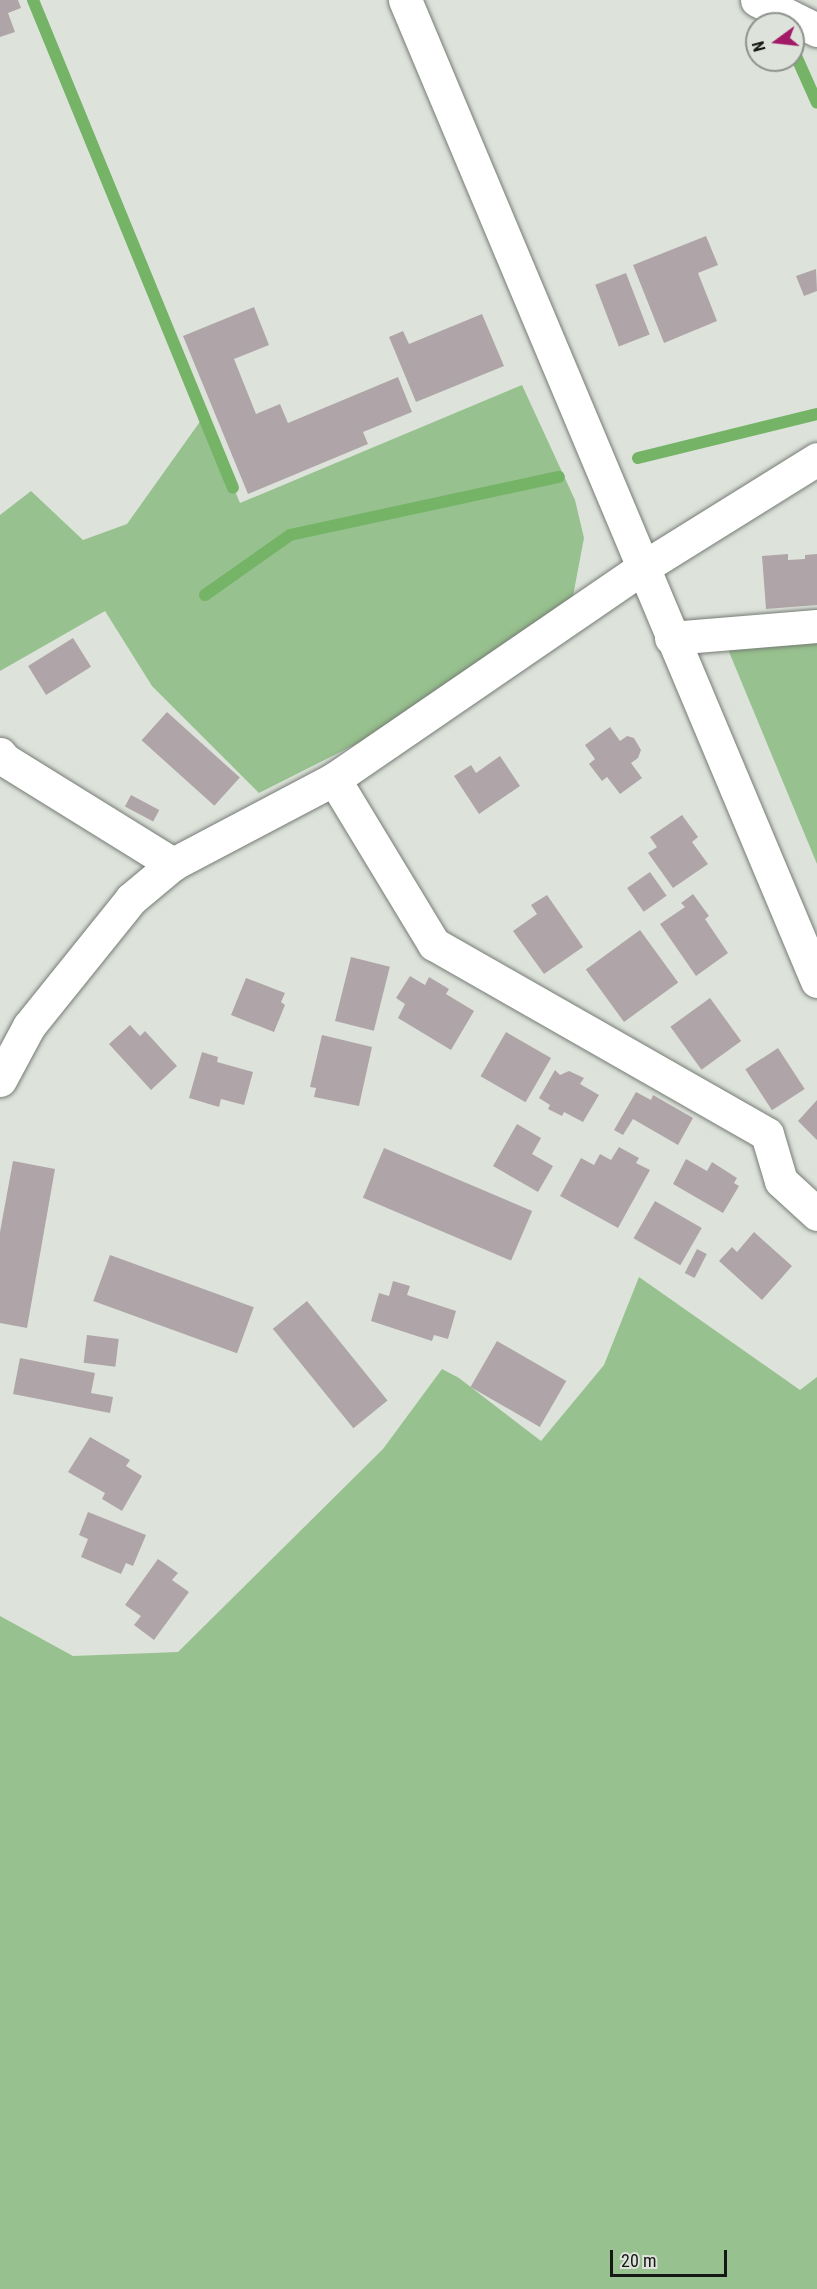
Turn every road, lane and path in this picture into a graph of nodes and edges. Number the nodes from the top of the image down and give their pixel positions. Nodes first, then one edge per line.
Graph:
1 (405, 0) edge
2 (757, 0) edge
3 (817, 30) edge
4 (817, 459) edge
5 (642, 568) junction
6 (817, 626) edge
7 (671, 638) junction
8 (0, 754) edge
9 (334, 779) junction
10 (173, 864) junction
11 (817, 981) edge
12 (0, 1080) edge
13 (817, 1214) edge

1 - 5 street
2 - 3 street
4 - 5 street
5 - 7 street
5 - 9 street
6 - 7 street
7 - 11 street
8 - 10 street
9 - 10 street
9 - 13 street
10 - 12 street

